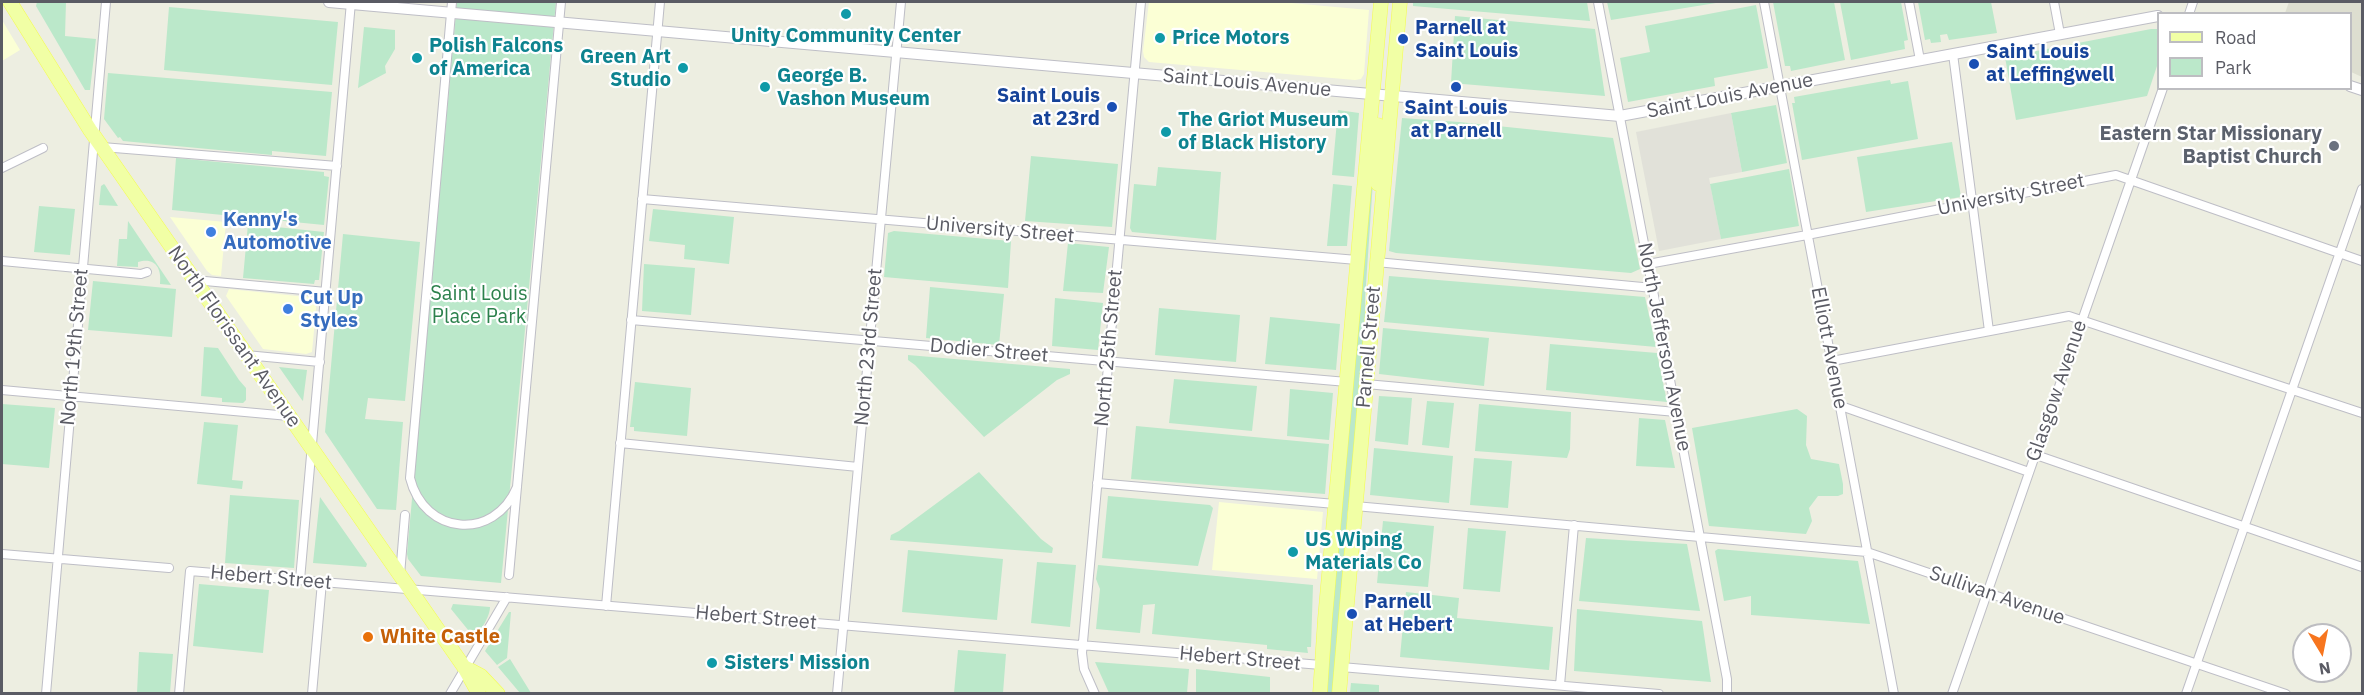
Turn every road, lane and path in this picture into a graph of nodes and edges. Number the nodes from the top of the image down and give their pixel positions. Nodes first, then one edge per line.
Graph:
1 (10, 2) edge
2 (106, 2) edge
3 (328, 2) edge
4 (351, 2) edge
5 (561, 2) edge
6 (660, 2) edge
7 (901, 2) edge
8 (1142, 2) edge
9 (1381, 2) edge
10 (1401, 2) edge
11 (1598, 2) edge
12 (1764, 2) edge
13 (1909, 2) edge
14 (2054, 2) edge
15 (451, 7) edge
16 (2157, 16) edge
17 (559, 22) junction
18 (657, 31) junction
19 (2060, 34) junction
20 (896, 52) junction
21 (1953, 54) junction
22 (1920, 60) junction
23 (1134, 73) junction
24 (1781, 87) junction
25 (2162, 90) edge
26 (1372, 94) junction
27 (1393, 96) junction
28 (1620, 116) junction
29 (98, 141) junction
30 (43, 148) dead end
31 (337, 166) junction
32 (2, 168) edge
33 (2130, 180) junction
34 (2362, 189) edge
35 (642, 199) junction
36 (1972, 203) junction
37 (1381, 216) junction
38 (880, 220) junction
39 (1808, 236) junction
40 (1119, 241) junction
41 (2342, 254) junction
42 (1357, 260) junction
43 (2, 261) edge
44 (2362, 261) edge
45 (1376, 262) junction
46 (1648, 264) junction
47 (82, 269) junction
48 (147, 272) dead end
49 (194, 280) junction
50 (1653, 288) junction
51 (326, 292) junction
52 (2082, 319) junction
53 (631, 321) junction
54 (1989, 331) junction
55 (869, 342) junction
56 (246, 355) junction
57 (1108, 361) junction
58 (1832, 361) junction
59 (320, 362) junction
60 (1347, 382) junction
61 (1366, 384) junction
62 (2294, 389) junction
63 (2, 390) edge
64 (71, 396) junction
65 (1840, 406) junction
66 (1676, 412) junction
67 (2362, 413) edge
68 (289, 416) junction
69 (620, 442) junction
70 (312, 449) junction
71 (2036, 455) junction
72 (858, 467) junction
73 (2030, 472) junction
74 (1097, 483) junction
75 (517, 487) junction
76 (1335, 504) junction
77 (1355, 506) junction
78 (405, 515) dead end
79 (1574, 525) junction
80 (2245, 526) junction
81 (1700, 536) junction
82 (1868, 552) junction
83 (2, 554) edge
84 (57, 559) junction
85 (2362, 567) edge
86 (169, 568) dead end
87 (509, 575) dead end
88 (400, 577) junction
89 (300, 580) junction
90 (322, 582) junction
91 (408, 590) junction
92 (1986, 593) junction
93 (507, 597) junction
94 (606, 606) junction
95 (844, 625) junction
96 (1083, 645) junction
97 (2197, 662) junction
98 (1321, 665) junction
99 (1341, 667) junction
100 (464, 668) junction
101 (1560, 685) junction
102 (46, 693) edge
103 (179, 693) edge
104 (312, 693) edge
105 (450, 693) edge
106 (478, 693) edge
107 (498, 693) edge
108 (837, 693) edge
109 (1095, 693) edge
110 (1320, 693) edge
111 (1339, 693) edge
112 (1659, 693) edge
113 (1727, 693) edge
114 (1894, 693) edge
115 (1952, 693) edge
116 (2186, 693) edge
117 (2286, 693) edge

1 - 29 main road, North Florissant Avenue
2 - 29 street, North 19th Street
3 - 4 street, Saint Louis Avenue
4 - 15 street, Saint Louis Avenue
4 - 31 street
5 - 17 street
6 - 18 street
7 - 20 street, North 23rd Street
8 - 23 street, North 25th Street
9 - 26 main road, Parnell Street
10 - 27 main road, Parnell Street
11 - 28 street, North Jefferson Avenue
12 - 24 street, Elliott Avenue
13 - 22 street
14 - 19 street
15 - 17 street, Saint Louis Avenue
15 - 75 street
16 - 19 street, Saint Louis Avenue
17 - 18 street, Saint Louis Avenue
17 - 75 street
18 - 20 street, Saint Louis Avenue
18 - 35 street
19 - 21 street, Saint Louis Avenue
20 - 23 street, Saint Louis Avenue
20 - 38 street, North 23rd Street
21 - 22 street, Saint Louis Avenue
21 - 36 street
22 - 24 street, Saint Louis Avenue
23 - 26 street, Saint Louis Avenue
23 - 40 street, North 25th Street
24 - 28 street, Saint Louis Avenue
24 - 39 street, Elliott Avenue
25 - 33 street, Glasgow Avenue
26 - 27 street, Saint Louis Avenue
26 - 37 main road
26 - 42 main road, Parnell Street
27 - 28 street, Saint Louis Avenue
27 - 37 main road, Parnell Street
28 - 46 street, North Jefferson Avenue
29 - 31 street
29 - 47 street, North 19th Street
29 - 49 main road, North Florissant Avenue
30 - 32 street
31 - 51 street
33 - 36 street, University Street
33 - 41 street, University Street
33 - 52 street, Glasgow Avenue
34 - 41 street
35 - 38 street, University Street
35 - 53 street
36 - 39 street, University Street
36 - 54 street
37 - 45 main road, Parnell Street
38 - 40 street, University Street
38 - 55 street, North 23rd Street
39 - 46 street, University Street
39 - 58 street, Elliott Avenue
40 - 42 street, University Street
40 - 57 street, North 25th Street
41 - 44 street, University Street
41 - 62 street
42 - 60 main road, Parnell Street
43 - 47 street
45 - 50 street
45 - 61 main road, Parnell Street
46 - 50 street, North Jefferson Avenue
47 - 48 street
47 - 64 street, North 19th Street
49 - 51 street
49 - 56 main road, North Florissant Avenue
50 - 66 street, North Jefferson Avenue
51 - 59 street
52 - 54 street
52 - 62 street
52 - 71 street, Glasgow Avenue
53 - 55 street, Dodier Street
53 - 69 street
54 - 58 street
55 - 57 street, Dodier Street
55 - 72 street, North 23rd Street
56 - 59 street
56 - 68 main road, North Florissant Avenue
57 - 60 street, Dodier Street
57 - 74 street, North 25th Street
58 - 65 street, Elliott Avenue
59 - 70 street
60 - 76 main road, Parnell Street
61 - 66 street
61 - 77 main road, Parnell Street
62 - 67 street
62 - 80 street
63 - 64 street
64 - 68 street
64 - 84 street, North 19th Street
65 - 73 street
65 - 82 street, Elliott Avenue
66 - 81 street, North Jefferson Avenue
68 - 70 main road, North Florissant Avenue
69 - 72 street
69 - 94 street
70 - 88 main road, North Florissant Avenue
70 - 89 street
71 - 73 street, Glasgow Avenue
71 - 80 street
72 - 95 street, North 23rd Street
73 - 92 street, Glasgow Avenue
74 - 76 street
74 - 96 street, North 25th Street
75 - 87 street
76 - 98 main road, Parnell Street
77 - 79 street, Sullivan Avenue
77 - 99 main road, Parnell Street
78 - 88 street
79 - 81 street, Sullivan Avenue
79 - 101 street
80 - 85 street
80 - 97 street
81 - 82 street, Sullivan Avenue
81 - 113 street, North Jefferson Avenue
82 - 92 street, Sullivan Avenue
82 - 114 street, Elliott Avenue
83 - 84 street
84 - 86 street
84 - 102 street, North 19th Street
88 - 91 main road, North Florissant Avenue
89 - 90 street, Hebert Street
89 - 103 street, Hebert Street
90 - 91 street, Hebert Street
90 - 104 street
91 - 93 street, Hebert Street
91 - 100 main road, North Florissant Avenue
92 - 97 street, Sullivan Avenue
92 - 115 street, Glasgow Avenue
93 - 94 street, Hebert Street
93 - 100 street
94 - 95 street, Hebert Street
95 - 96 street, Hebert Street
95 - 108 street, North 23rd Street
96 - 98 street, Hebert Street
96 - 109 street, North 25th Street
97 - 116 street
97 - 117 street, Sullivan Avenue
98 - 110 main road, Parnell Street
99 - 101 street
99 - 111 main road, Parnell Street
100 - 105 street
100 - 106 main road, North Florissant Avenue
100 - 107 main road, North Florissant Avenue
101 - 112 street

